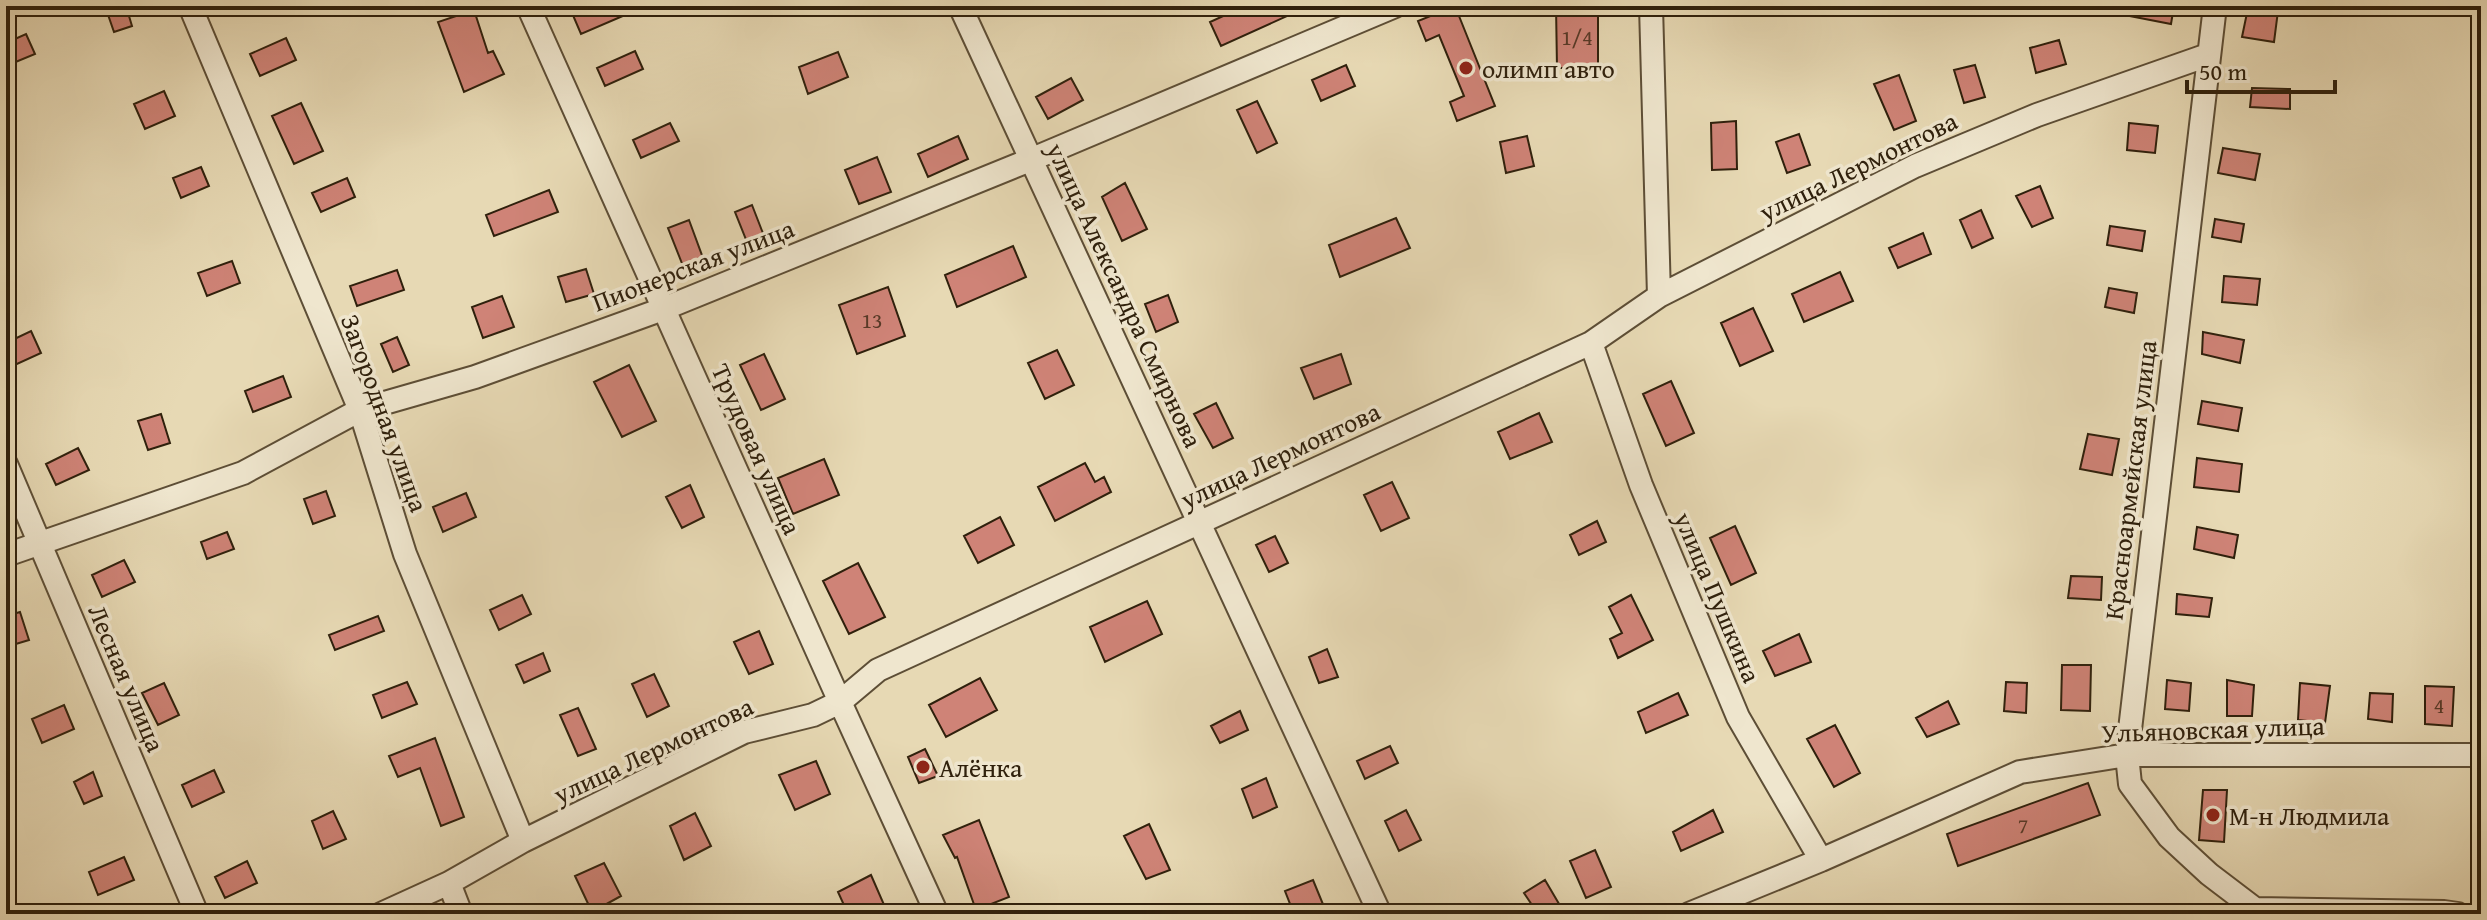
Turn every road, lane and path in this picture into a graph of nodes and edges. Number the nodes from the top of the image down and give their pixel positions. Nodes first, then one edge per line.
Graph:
1 (190, 6) edge
2 (528, 6) edge
3 (960, 6) edge
4 (1395, 6) edge
5 (1651, 6) edge
6 (2215, 6) edge
7 (2208, 55) junction
8 (1030, 160) junction
9 (1659, 296) junction
10 (663, 309) junction
11 (1591, 343) junction
12 (360, 410) junction
13 (6, 464) edge
14 (1201, 523) junction
15 (38, 543) junction
16 (6, 555) edge
17 (840, 702) junction
18 (2127, 755) junction
19 (2481, 755) edge
20 (523, 841) junction
21 (1821, 860) junction
22 (449, 883) junction
23 (2250, 912) edge
24 (197, 914) edge
25 (381, 914) edge
26 (461, 914) edge
27 (937, 914) edge
28 (1380, 914) edge
29 (1689, 914) edge
30 (2458, 914) edge

1 - 12 street, Загородная улица
2 - 10 street, Трудовая улица
3 - 8 street, улица Александра Смирнова
4 - 8 street, Пионерская улица
5 - 9 street
6 - 7 street, Красноармейская улица
7 - 9 street, улица Лермонтова
7 - 18 street, Красноармейская улица
8 - 10 street, Пионерская улица
8 - 14 street, улица Александра Смирнова
9 - 11 street, улица Лермонтова
10 - 12 street, Пионерская улица
10 - 17 street, Трудовая улица
11 - 14 street, улица Лермонтова
11 - 21 street, улица Пушкина
12 - 15 street, Пионерская улица
12 - 20 street, Загородная улица
13 - 15 street, Лесная улица
14 - 17 street, улица Лермонтова
14 - 28 street, улица Александра Смирнова
15 - 16 street, Пионерская улица
15 - 24 street, Лесная улица
17 - 20 street, улица Лермонтова
17 - 27 street, Трудовая улица
18 - 19 street, Ульяновская улица
18 - 21 street, Ульяновская улица
18 - 23 street, Красноармейская улица
20 - 22 street, улица Лермонтова
21 - 29 street, Ульяновская улица
22 - 25 street, улица Лермонтова
22 - 26 street
23 - 30 street

